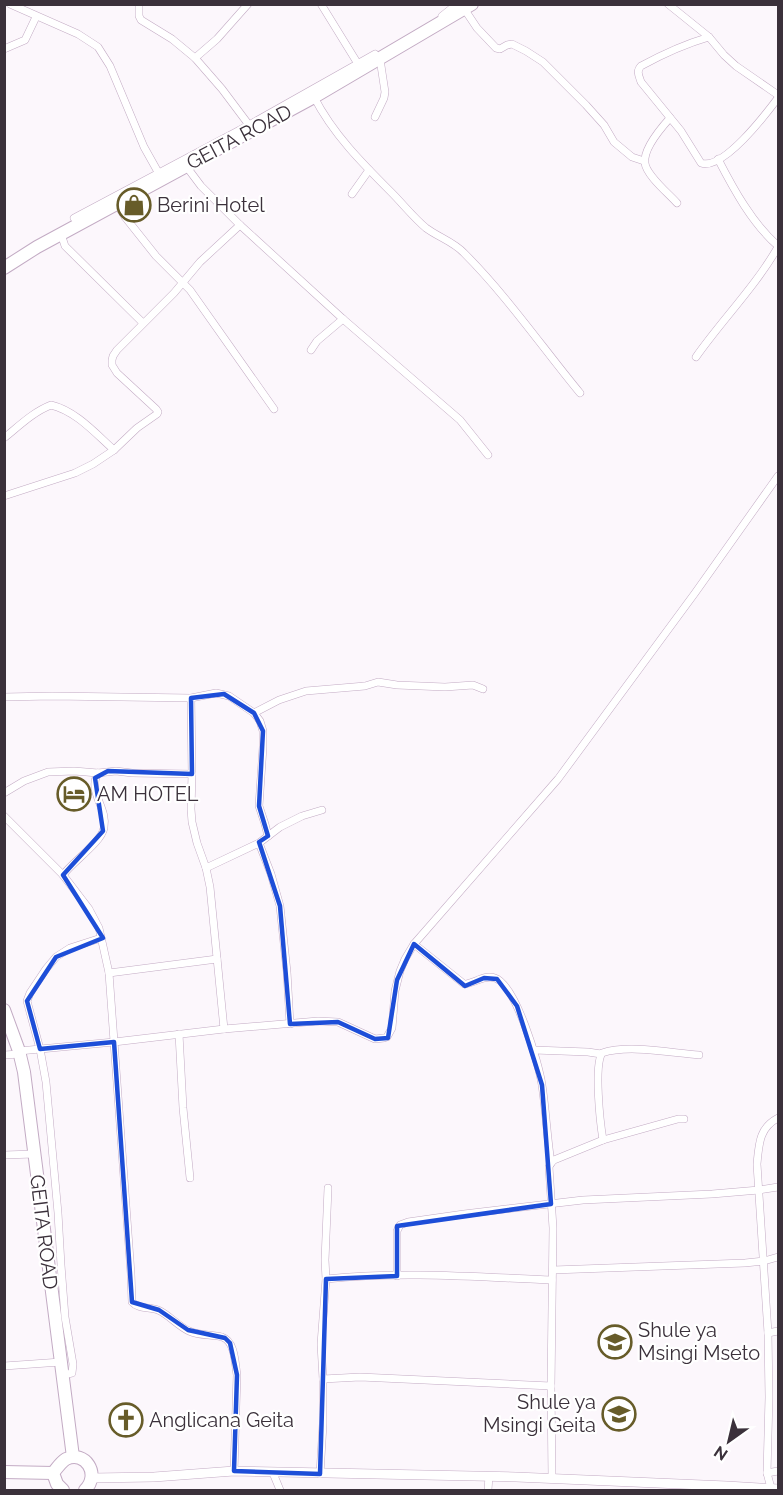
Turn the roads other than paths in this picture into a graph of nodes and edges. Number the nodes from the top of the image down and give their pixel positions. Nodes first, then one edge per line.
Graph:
1 (10, 4) edge
2 (139, 4) edge
3 (248, 4) edge
4 (321, 4) edge
5 (668, 4) edge
6 (464, 6) edge
7 (36, 17) junction
8 (709, 37) junction
9 (5, 49) edge
10 (195, 58) junction
11 (380, 59) junction
12 (358, 64) junction
13 (314, 97) junction
14 (778, 97) edge
15 (375, 117) dead end
16 (670, 118) junction
17 (249, 125) junction
18 (718, 159) junction
19 (644, 161) junction
20 (186, 166) junction
21 (369, 170) junction
22 (158, 172) junction
23 (352, 194) dead end
24 (677, 203) dead end
25 (117, 204) junction
26 (74, 218) dead end
27 (240, 225) junction
28 (61, 234) junction
29 (778, 246) edge
30 (4, 268) edge
31 (183, 282) junction
32 (343, 319) junction
33 (144, 323) junction
34 (311, 350) dead end
35 (696, 357) dead end
36 (580, 393) dead end
37 (274, 409) dead end
38 (4, 438) edge
39 (114, 450) junction
40 (488, 455) dead end
41 (778, 476) edge
42 (4, 496) edge
43 (483, 689) dead end
44 (4, 697) edge
45 (192, 698) junction
46 (254, 712) junction
47 (98, 773) junction
48 (192, 774) junction
49 (4, 793) edge
50 (322, 810) dead end
51 (4, 816) edge
52 (268, 836) junction
53 (259, 843) junction
54 (206, 867) junction
55 (63, 875) junction
56 (101, 938) junction
57 (414, 944) junction
58 (218, 959) junction
59 (109, 973) junction
60 (4, 1010) edge
61 (290, 1024) junction
62 (225, 1029) junction
63 (179, 1034) junction
64 (114, 1042) junction
65 (40, 1049) junction
66 (534, 1050) junction
67 (19, 1053) junction
68 (601, 1054) junction
69 (4, 1055) edge
70 (699, 1056) dead end
71 (778, 1118) edge
72 (684, 1119) dead end
73 (603, 1140) junction
74 (34, 1154) junction
75 (4, 1155) edge
76 (551, 1163) junction
77 (190, 1178) dead end
78 (778, 1187) edge
79 (328, 1188) dead end
80 (759, 1190) junction
81 (552, 1204) junction
82 (778, 1257) edge
83 (764, 1261) junction
84 (553, 1270) junction
85 (397, 1276) junction
86 (326, 1279) junction
87 (552, 1280) junction
88 (778, 1331) edge
89 (768, 1333) junction
90 (4, 1366) edge
91 (62, 1369) junction
92 (323, 1379) junction
93 (551, 1386) junction
94 (778, 1395) edge
95 (768, 1397) junction
96 (73, 1457) junction
97 (234, 1471) junction
98 (778, 1471) edge
99 (4, 1472) edge
100 (53, 1473) junction
101 (273, 1473) junction
102 (767, 1473) junction
103 (320, 1474) junction
104 (489, 1476) junction
105 (92, 1478) junction
106 (552, 1478) junction
107 (727, 1488) edge
108 (775, 1489) edge
109 (63, 1491) edge
110 (85, 1491) edge
111 (279, 1491) edge
112 (488, 1491) edge

1 - 7 street
2 - 10 street
3 - 10 street
4 - 12 street
5 - 8 street
6 - 11 highway, GEITA ROAD
6 - 12 street
6 - 19 street
7 - 9 street
7 - 22 street
8 - 14 street
8 - 16 street
10 - 17 street
11 - 13 highway, GEITA ROAD
11 - 15 street
12 - 17 street
13 - 20 highway, GEITA ROAD
13 - 21 street
14 - 18 street
16 - 18 street
16 - 19 street
17 - 22 street
18 - 29 street
19 - 24 street
20 - 25 highway, GEITA ROAD
20 - 27 street
21 - 23 street
21 - 36 street
22 - 26 street
25 - 28 highway, GEITA ROAD
25 - 31 street
27 - 31 street
27 - 32 street
28 - 30 highway, GEITA ROAD
28 - 33 street
29 - 35 street
31 - 33 street
31 - 37 street
32 - 34 street
32 - 40 street
33 - 39 street
38 - 39 street
39 - 42 street
41 - 57 street
43 - 46 street
44 - 45 street
45 - 46 street
45 - 48 street
46 - 52 street
47 - 48 street
47 - 49 street
47 - 55 street
48 - 54 street
50 - 52 street
51 - 55 street
52 - 53 street
53 - 54 street
53 - 61 street
54 - 58 street
55 - 56 street
56 - 59 street
56 - 65 street
57 - 61 street
57 - 66 street
58 - 59 street
58 - 62 street
59 - 64 street
60 - 67 highway, GEITA ROAD
61 - 62 street
62 - 63 street
63 - 64 street
63 - 77 street
64 - 65 street
64 - 97 street
65 - 67 street
65 - 91 street
66 - 68 street
66 - 76 street
67 - 69 street
67 - 74 highway, GEITA ROAD
68 - 70 street
68 - 73 street
71 - 80 street
72 - 73 street
73 - 76 street
74 - 75 street
74 - 91 highway, GEITA ROAD
76 - 81 street
78 - 80 street
79 - 86 street
80 - 81 street
80 - 83 street
81 - 84 street
81 - 85 street
82 - 83 street
83 - 84 street
83 - 89 street
84 - 87 street
85 - 86 street
85 - 87 street
86 - 92 street
87 - 93 street
88 - 89 street
89 - 95 street
90 - 91 street
91 - 96 highway, GEITA ROAD
92 - 93 street
92 - 103 street
93 - 106 street
94 - 95 street
95 - 102 street
96 - 100 highway
96 - 105 highway
97 - 101 street
97 - 105 street
98 - 102 street
99 - 100 highway
100 - 109 highway
101 - 103 street
101 - 111 street
102 - 108 street
103 - 104 street
104 - 106 street
104 - 112 street
105 - 110 highway
106 - 107 street
107 - 108 street

